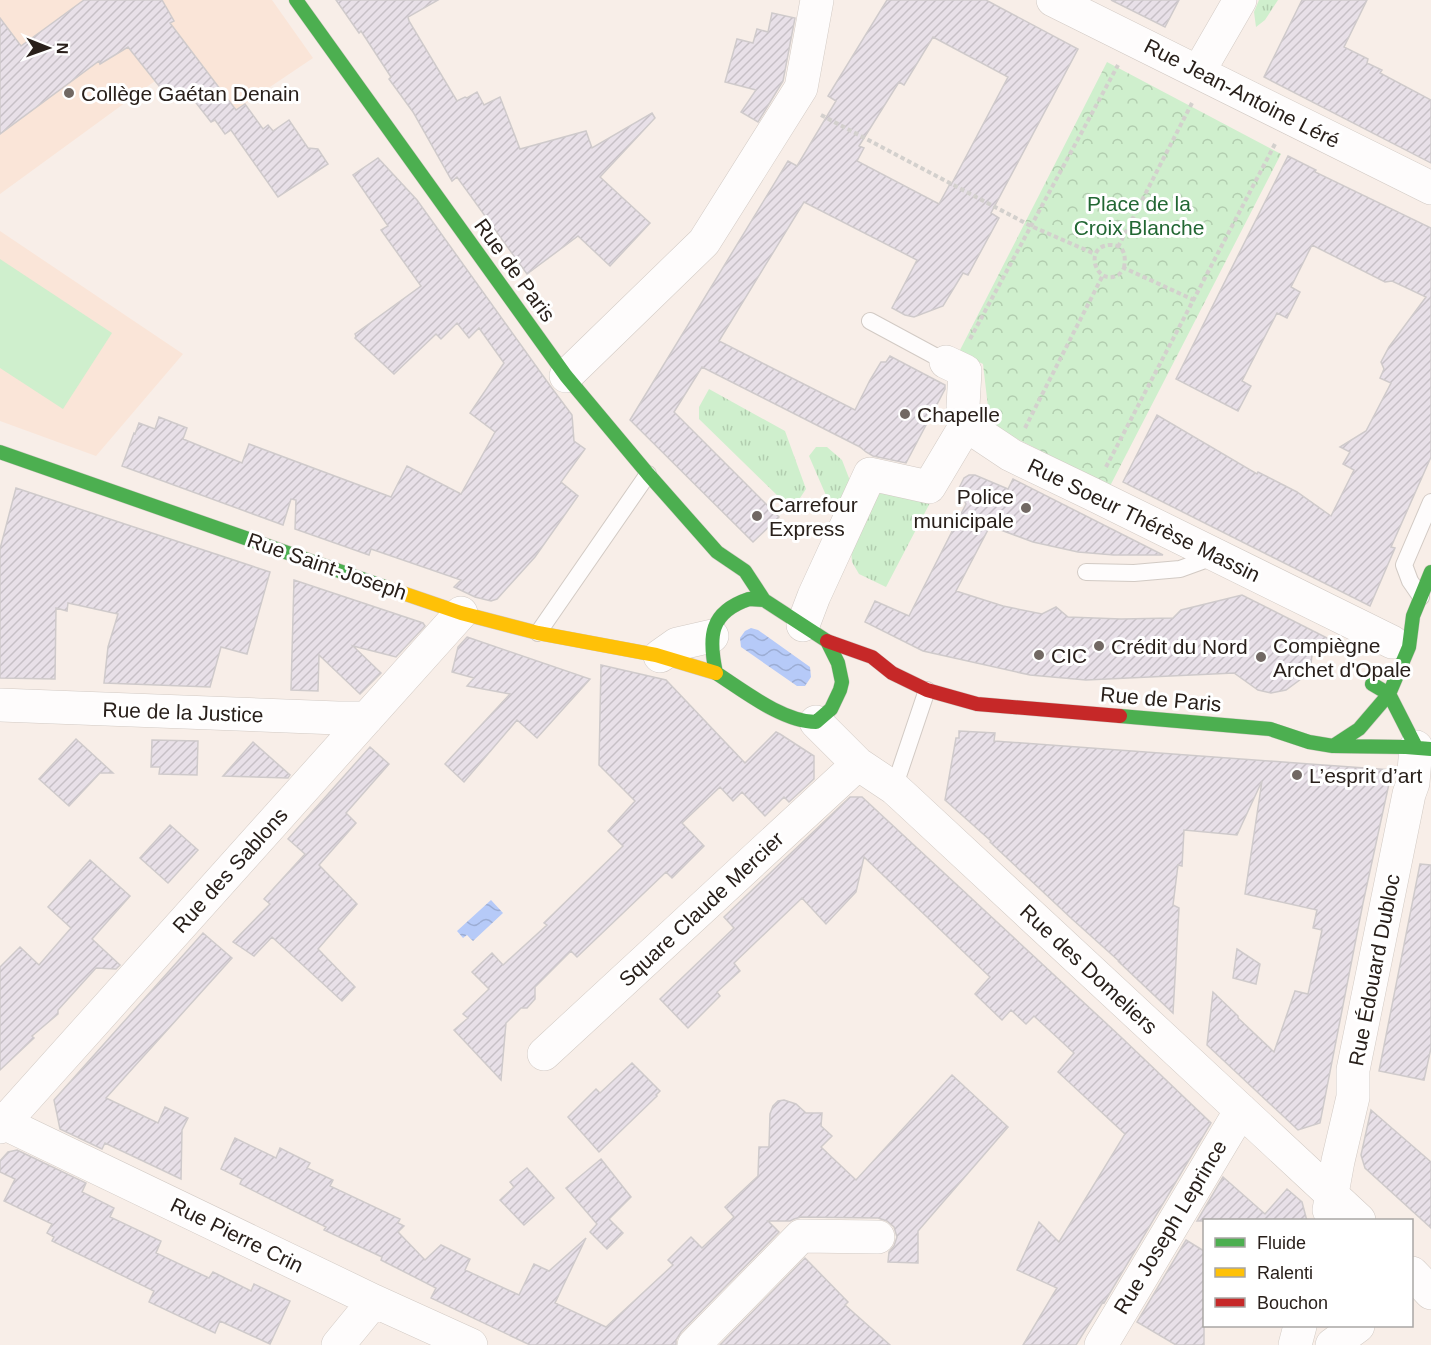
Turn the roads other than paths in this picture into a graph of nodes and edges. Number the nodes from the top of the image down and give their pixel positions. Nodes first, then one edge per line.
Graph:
1 (296, 0) edge
2 (817, 0) edge
3 (1053, 0) edge
4 (1240, 0) edge
5 (1202, 73) junction
6 (1431, 188) edge
7 (870, 321) dead end
8 (951, 364) joint
9 (566, 376) junction
10 (966, 425) junction
11 (0, 452) edge
12 (648, 474) junction
13 (1431, 502) edge
14 (717, 552) junction
15 (1217, 556) junction
16 (1086, 572) dead end
17 (1431, 572) edge
18 (721, 574) dead end
19 (1421, 597) junction
20 (764, 600) junction
21 (461, 612) junction
22 (1413, 616) junction
23 (538, 633) junction
24 (815, 633) junction
25 (712, 636) junction
26 (1390, 646) joint
27 (660, 656) junction
28 (716, 673) junction
29 (892, 673) junction
30 (872, 677) dead end
31 (927, 690) junction
32 (1389, 694) junction
33 (1360, 699) dead end
34 (0, 705) edge
35 (367, 718) junction
36 (816, 722) junction
37 (1316, 728) dead end
38 (1270, 729) junction
39 (1333, 746) junction
40 (1424, 748) edge
41 (858, 764) junction
42 (894, 788) junction
43 (544, 1054) dead end
44 (1241, 1110) junction
45 (2, 1125) edge
46 (1329, 1207) edge
47 (1355, 1219) edge
48 (878, 1237) dead end
49 (374, 1301) junction
50 (1300, 1327) edge
51 (1357, 1327) edge
52 (338, 1345) edge
53 (471, 1345) edge
54 (694, 1345) edge
55 (1101, 1345) edge
56 (1295, 1345) edge
57 (1332, 1345) edge

1 - 9 street, Rue de Paris
2 - 9 street
3 - 5 street, Rue Jean-Antoine Léré
4 - 5 street
5 - 6 street, Rue Jean-Antoine Léré
7 - 8 lane
8 - 10 street
9 - 12 street, Rue de Paris
10 - 15 street, Rue Soeur Thérèse Massin
10 - 24 street
11 - 21 street, Rue Saint-Joseph
12 - 14 street, Rue de Paris
12 - 23 lane
13 - 19 lane
14 - 18 street
14 - 20 street, Rue de Paris
15 - 16 lane
15 - 26 street, Rue Soeur Thérèse Massin
17 - 19 street
19 - 22 street
20 - 24 street
20 - 25 street
21 - 23 street, Rue Saint-Joseph
21 - 35 street, Rue des Sablons
22 - 26 street
22 - 32 street
23 - 27 street, Rue Saint-Joseph
24 - 29 street, Rue de Paris
24 - 36 street
25 - 27 street
25 - 28 street
27 - 28 street, Rue Saint-Joseph
28 - 36 street
29 - 30 street
29 - 31 street, Rue de Paris
31 - 38 street, Rue de Paris
31 - 42 lane
32 - 33 street
32 - 39 street
32 - 40 street
34 - 35 street, Rue de la Justice
35 - 45 street, Rue des Sablons
36 - 41 street, Rue des Domeliers
37 - 38 street
38 - 39 street, Rue de Paris
39 - 40 street, Rue de Paris
40 - 46 street, Rue Édouard Dubloc
41 - 42 street, Rue des Domeliers
41 - 43 street, Square Claude Mercier
42 - 44 street, Rue des Domeliers
44 - 46 street, Rue des Domeliers
44 - 55 street, Rue Joseph Leprince
45 - 49 street, Rue Pierre Crin
46 - 47 street, Rue des Domeliers
48 - 54 street
49 - 52 street
49 - 53 street, Rue Pierre Crin
50 - 56 street
51 - 57 street

